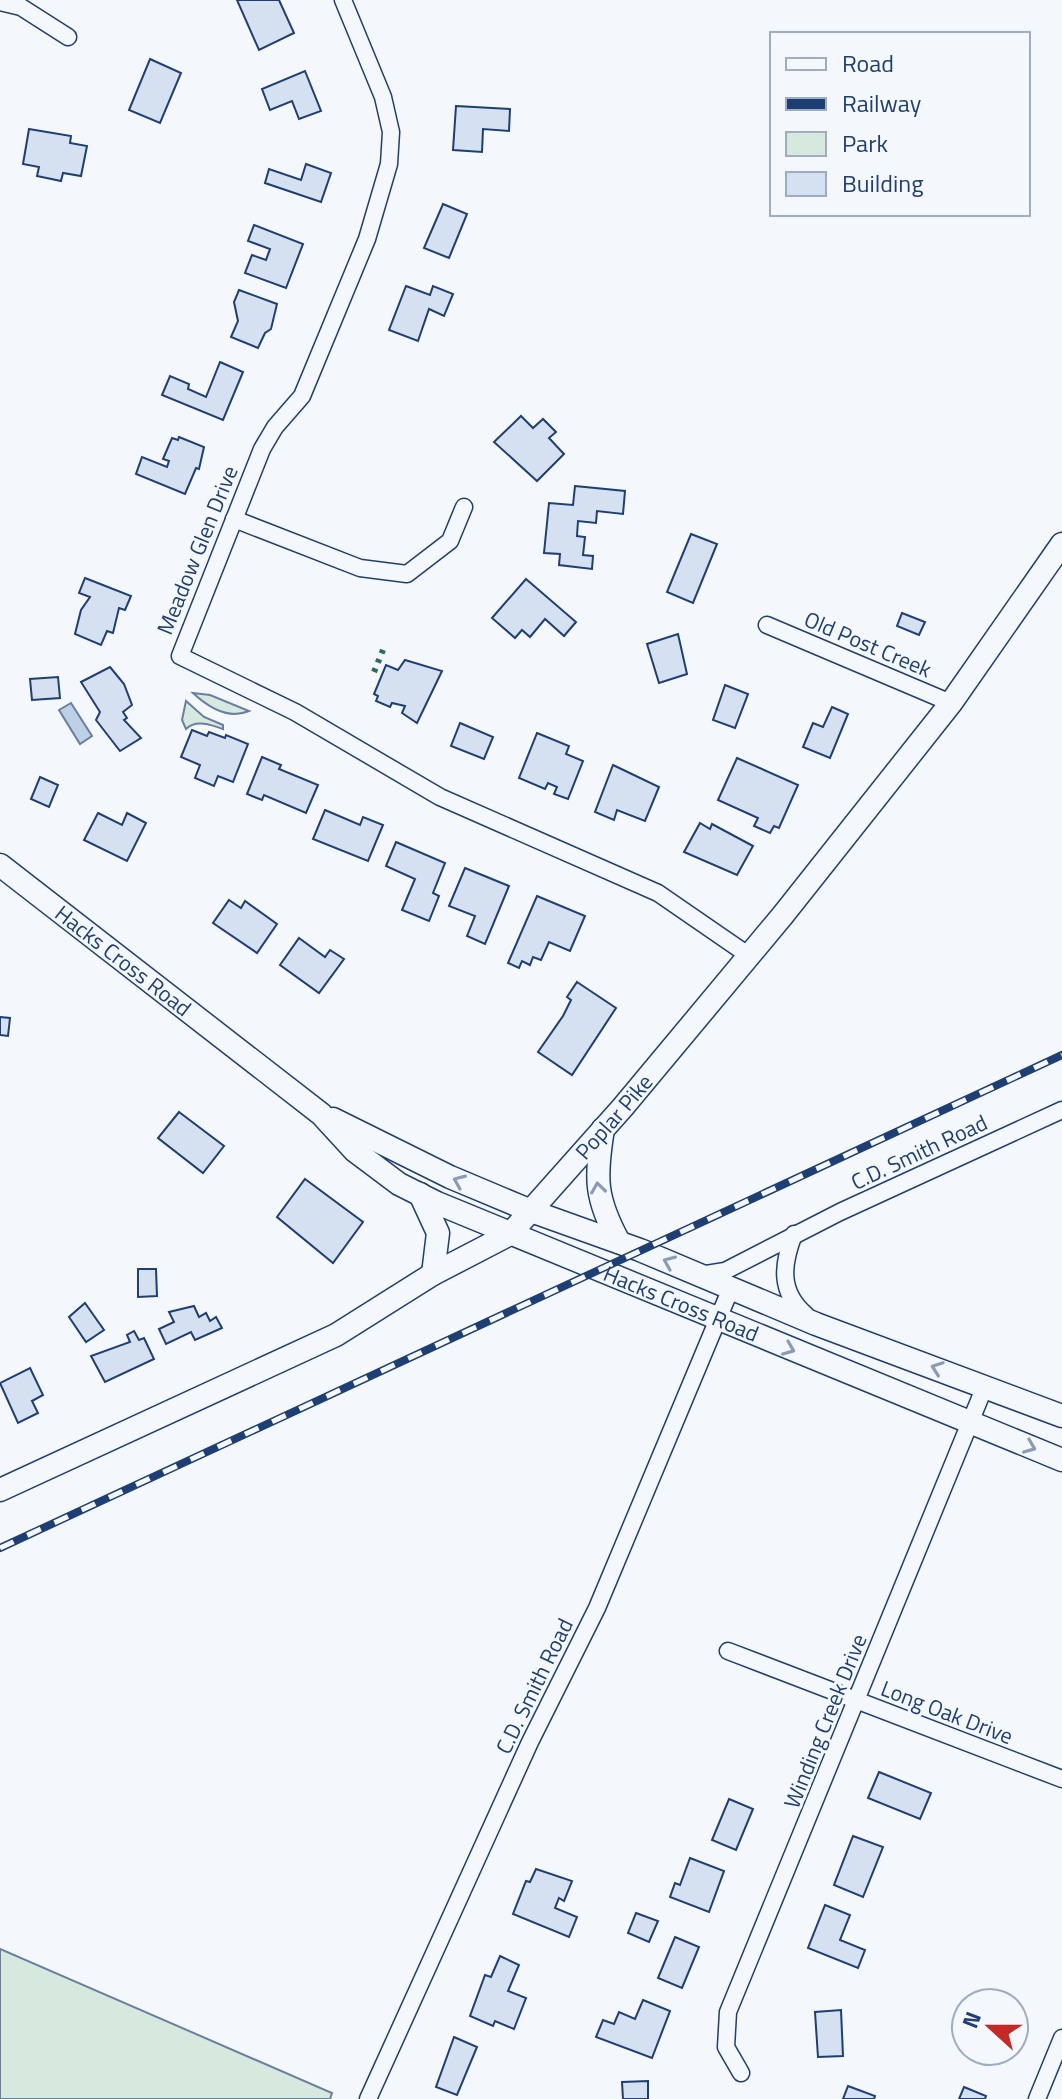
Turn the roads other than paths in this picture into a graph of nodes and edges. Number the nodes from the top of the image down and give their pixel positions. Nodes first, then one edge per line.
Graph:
1 (343, 0) edge
2 (0, 2) edge
3 (68, 37) dead end
4 (464, 507) dead end
5 (234, 519) junction
6 (1062, 544) edge
7 (767, 625) dead end
8 (951, 703) junction
9 (0, 865) edge
10 (748, 955) junction
11 (1062, 1110) edge
12 (321, 1114) junction
13 (603, 1129) junction
14 (420, 1194) junction
15 (531, 1211) junction
16 (510, 1234) junction
17 (794, 1234) junction
18 (619, 1242) junction
19 (433, 1274) junction
20 (699, 1275) junction
21 (731, 1288) junction
22 (718, 1320) junction
23 (816, 1324) junction
24 (985, 1386) junction
25 (1062, 1416) edge
26 (970, 1424) junction
27 (1062, 1460) edge
28 (0, 1490) edge
29 (728, 1651) dead end
30 (858, 1702) junction
31 (1062, 1779) edge
32 (1062, 2038) edge
33 (741, 2073) dead end
34 (368, 2099) edge
35 (1037, 2099) edge

1 - 5 street, Meadow Glen Drive
2 - 3 street
4 - 5 street
5 - 10 street, Meadow Glen Drive
6 - 8 main road, Poplar Pike
7 - 8 street, Old Post Creek
8 - 10 main road, Poplar Pike
9 - 12 main road, Hacks Cross Road
10 - 13 main road, Poplar Pike
11 - 17 street, C.D. Smith Road
12 - 14 main road, Hacks Cross Road
15 -> 12 main road, Hacks Cross Road
13 - 15 main road, Poplar Pike
18 -> 13 main road
14 - 16 main road, Hacks Cross Road
14 - 19 main road
15 - 16 main road, Poplar Pike
15 - 18 main road, Hacks Cross Road
16 - 19 main road, Poplar Pike
16 - 22 main road, Hacks Cross Road
17 - 20 street, C.D. Smith Road
17 - 23 street
20 -> 18 main road, Hacks Cross Road
19 - 28 main road, Poplar Pike
20 - 21 main road, Hacks Cross Road
21 - 22 street, C.D. Smith Road
21 - 23 main road, Hacks Cross Road
22 -> 26 main road, Hacks Cross Road
22 - 34 street, C.D. Smith Road
24 -> 23 main road, Hacks Cross Road
24 - 25 main road, Hacks Cross Road
24 - 26 street, Winding Creek Drive
26 -> 27 main road, Hacks Cross Road
26 - 30 street, Winding Creek Drive
29 - 30 street, Long Oak Drive
30 - 31 street, Long Oak Drive
30 - 33 street, Winding Creek Drive
32 - 35 street

